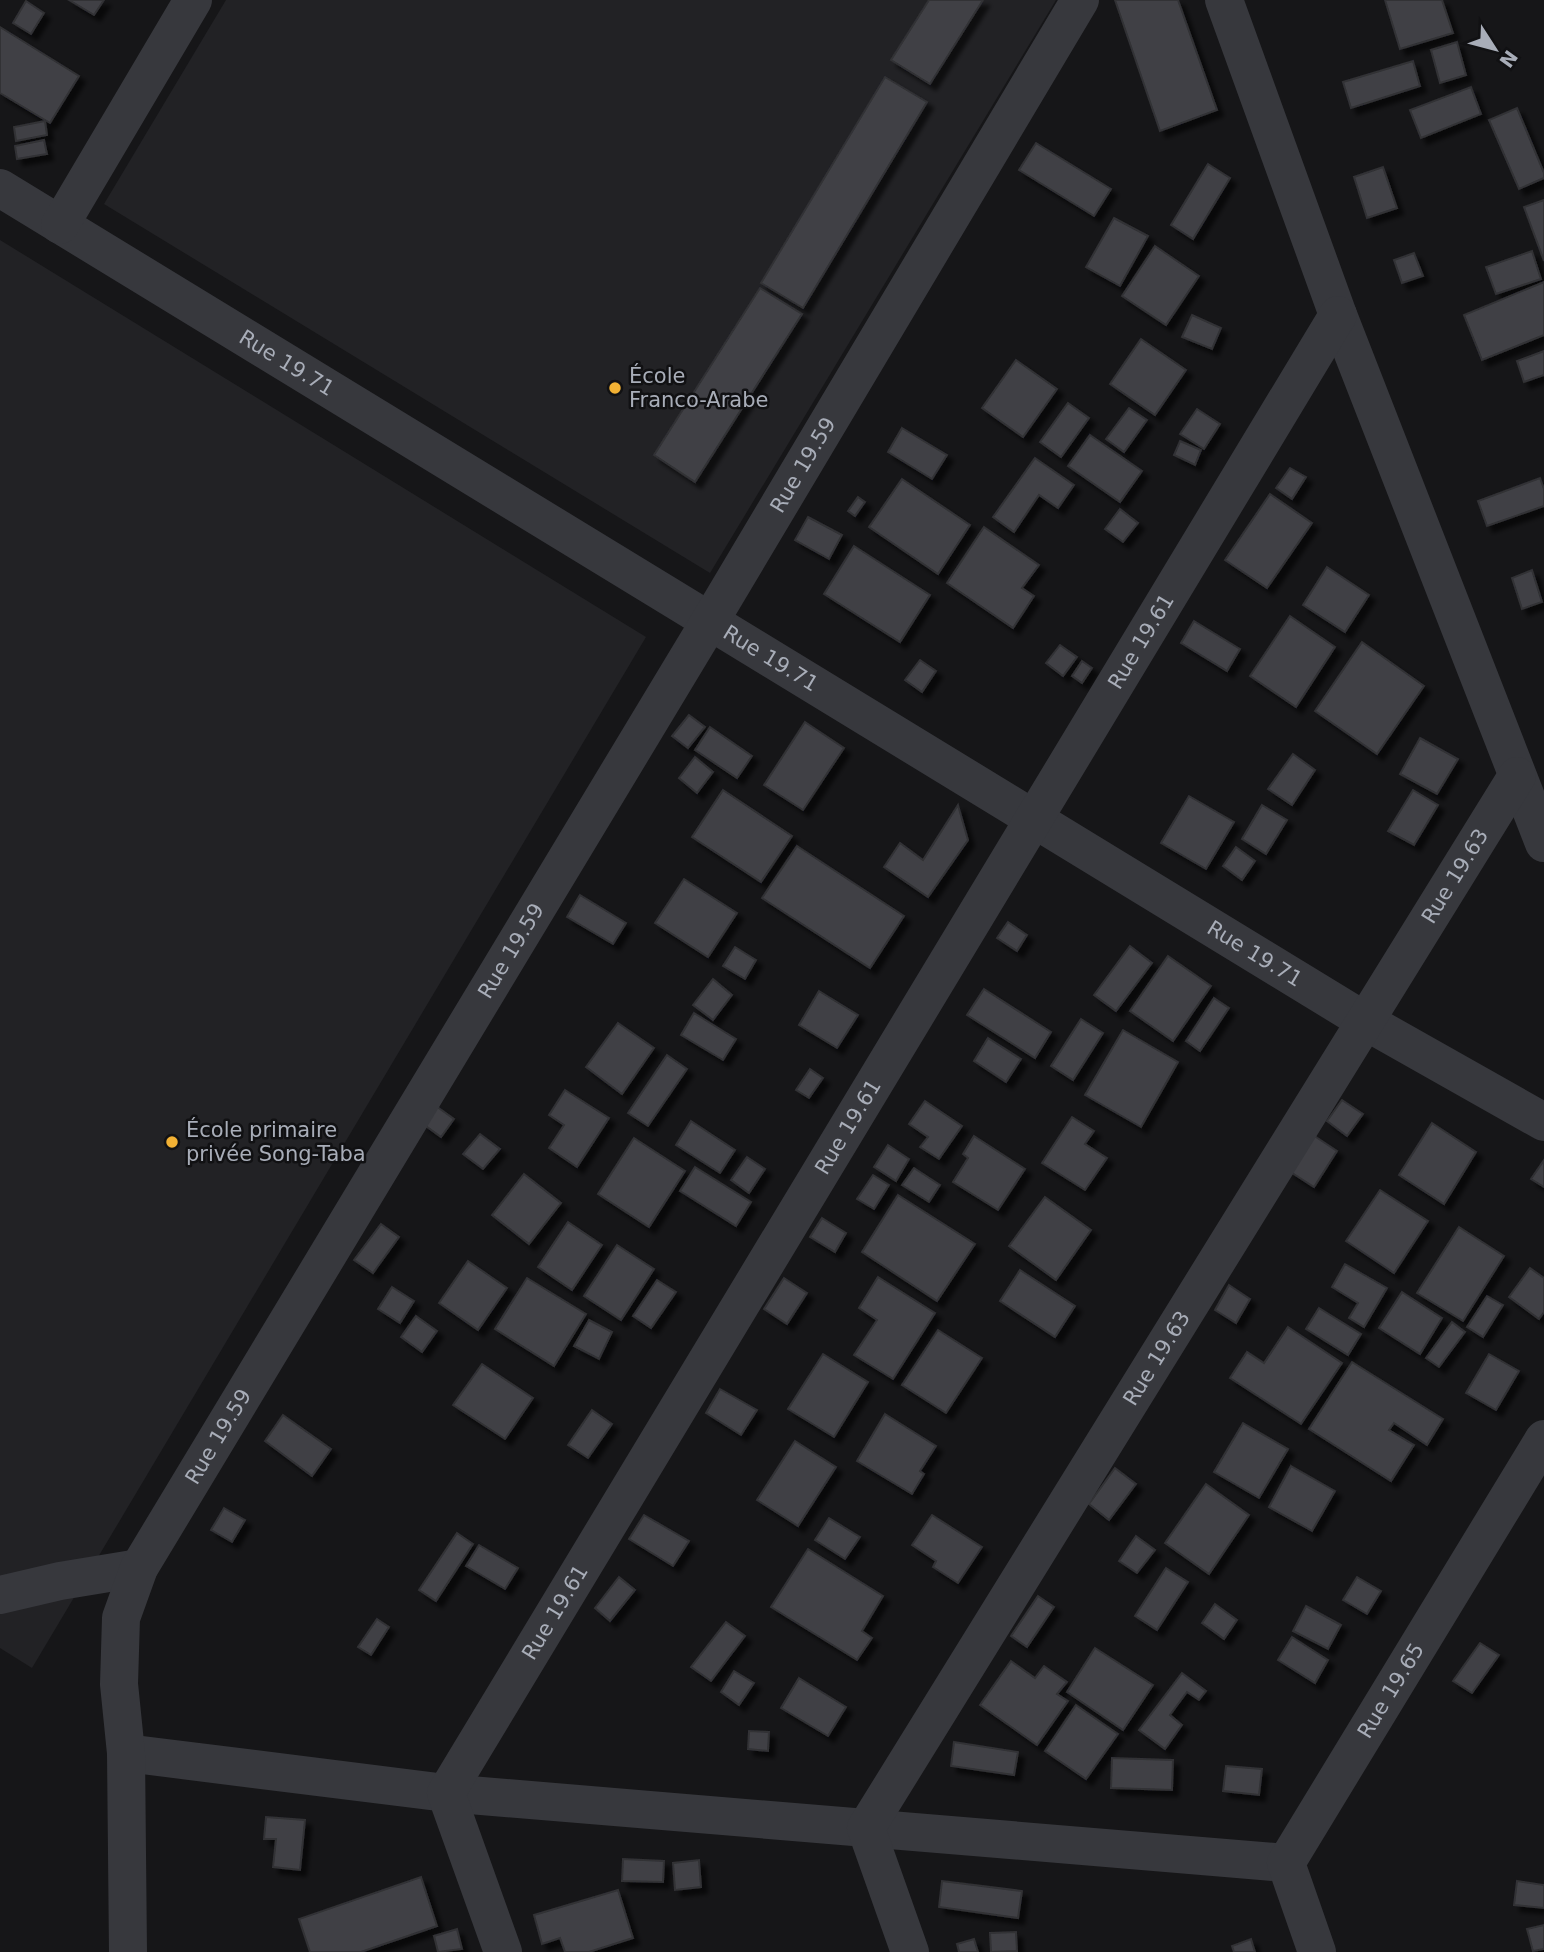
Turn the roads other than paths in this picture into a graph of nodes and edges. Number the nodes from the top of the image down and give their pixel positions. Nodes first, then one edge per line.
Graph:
1 (193, 0) edge
2 (1080, 0) edge
3 (1224, 0) edge
4 (0, 188) edge
5 (60, 225) junction
6 (1338, 315) junction
7 (710, 621) junction
8 (1517, 776) junction
9 (1033, 818) junction
10 (1544, 843) edge
11 (1365, 1021) junction
12 (1544, 1122) edge
13 (1544, 1439) edge
14 (139, 1568) junction
15 (0, 1595) edge
16 (126, 1753) junction
17 (446, 1793) junction
18 (866, 1828) junction
19 (1286, 1863) junction
20 (128, 1952) edge
21 (503, 1952) edge
22 (910, 1952) edge
23 (1317, 1952) edge

1 - 5 street
2 - 7 street, Rue 19.59
3 - 6 street
4 - 5 street, Rue 19.71
5 - 7 street, Rue 19.71
6 - 8 street
6 - 9 street, Rue 19.61
7 - 9 street, Rue 19.71
7 - 14 street, Rue 19.59
8 - 10 street
8 - 11 street, Rue 19.63
9 - 11 street, Rue 19.71
9 - 17 street, Rue 19.61
11 - 12 street, Rue 19.71
11 - 18 street, Rue 19.63
13 - 19 street, Rue 19.65
14 - 15 street
14 - 16 street, Rue 19.59
16 - 17 street
16 - 20 street, Rue 19.59
17 - 18 street
17 - 21 street
18 - 19 street
18 - 22 street
19 - 23 street

